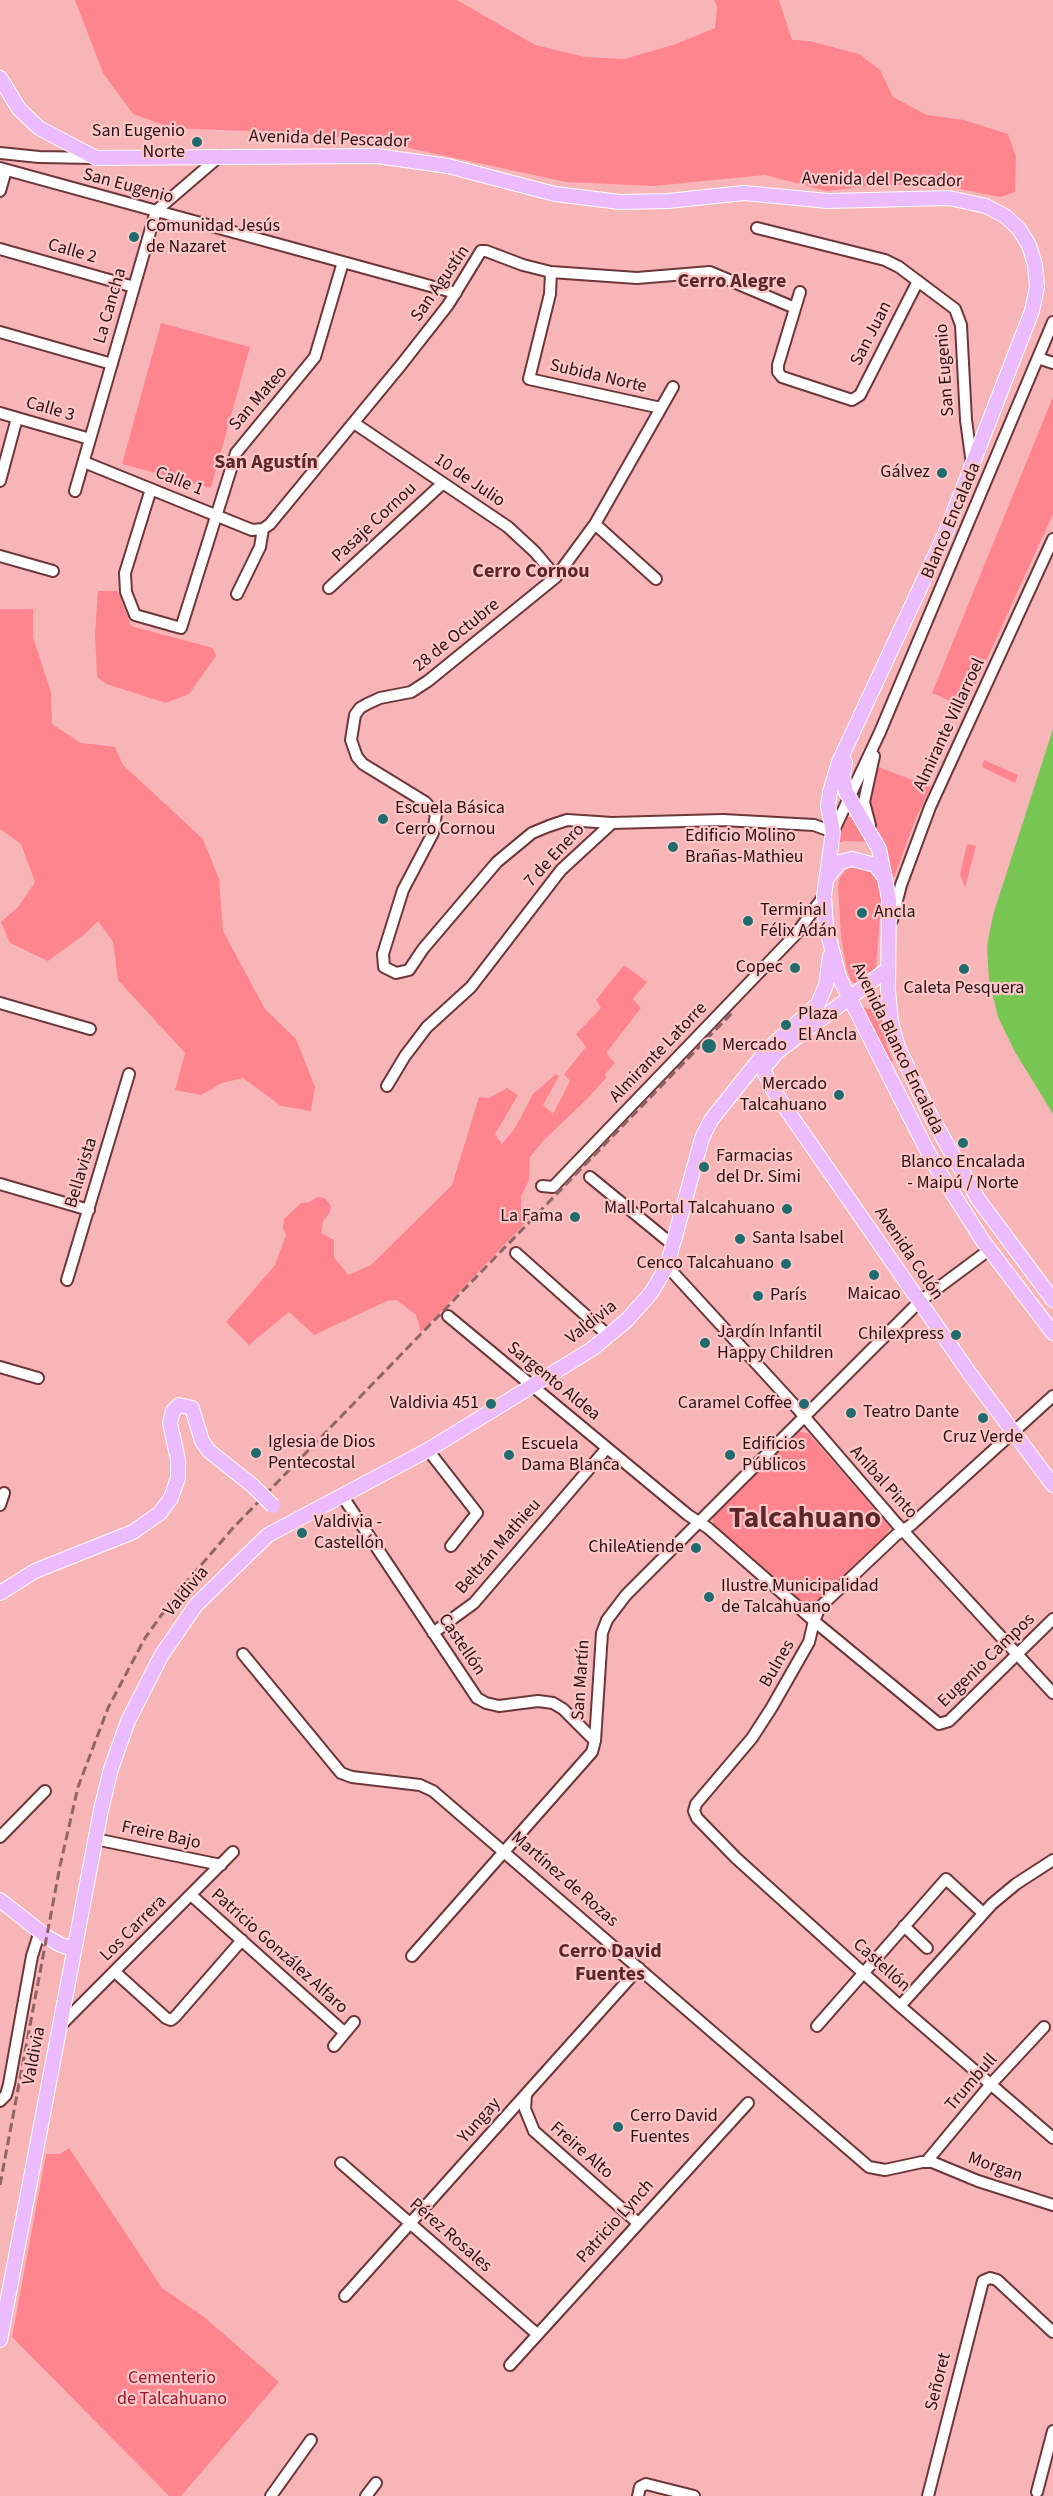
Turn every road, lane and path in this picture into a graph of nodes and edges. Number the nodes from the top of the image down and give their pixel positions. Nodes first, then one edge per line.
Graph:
1 (0, 78) edge
2 (0, 153) edge
3 (220, 156) junction
4 (96, 158) junction
5 (3, 169) edge
6 (0, 191) edge
7 (156, 211) junction
8 (757, 228) dead end
9 (0, 249) edge
10 (343, 262) junction
11 (551, 272) junction
12 (918, 281) junction
13 (134, 287) junction
14 (800, 292) dead end
15 (456, 293) junction
16 (795, 308) junction
17 (1053, 322) edge
18 (0, 332) edge
19 (1038, 358) junction
20 (1053, 363) edge
21 (112, 364) junction
22 (673, 387) dead end
23 (661, 408) junction
24 (0, 413) edge
25 (17, 418) junction
26 (354, 423) junction
27 (90, 439) junction
28 (84, 462) junction
29 (973, 468) junction
30 (0, 481) edge
31 (443, 483) junction
32 (152, 489) junction
33 (75, 491) dead end
34 (216, 515) junction
35 (595, 524) junction
36 (263, 529) junction
37 (1053, 539) edge
38 (0, 556) edge
39 (53, 571) dead end
40 (556, 577) junction
41 (656, 579) dead end
42 (329, 588) dead end
43 (237, 594) dead end
44 (880, 732) junction
45 (848, 748) junction
46 (849, 799) junction
47 (612, 823) junction
48 (833, 832) junction
49 (879, 849) junction
50 (883, 875) junction
51 (825, 890) junction
52 (826, 921) junction
53 (890, 929) junction
54 (796, 934) junction
55 (830, 948) junction
56 (888, 969) junction
57 (849, 998) junction
58 (0, 1004) edge
59 (90, 1029) dead end
60 (763, 1061) junction
61 (129, 1074) dead end
62 (387, 1086) dead end
63 (590, 1177) dead end
64 (0, 1184) edge
65 (542, 1186) dead end
66 (88, 1210) junction
67 (673, 1245) junction
68 (1014, 1249) junction
69 (989, 1250) junction
70 (516, 1253) dead end
71 (667, 1266) junction
72 (68, 1281) dead end
73 (1053, 1300) edge
74 (919, 1302) junction
75 (448, 1316) dead end
76 (1053, 1333) edge
77 (609, 1336) junction
78 (0, 1367) edge
79 (38, 1378) dead end
80 (531, 1386) junction
81 (1053, 1396) edge
82 (804, 1417) junction
83 (1012, 1432) junction
84 (607, 1448) junction
85 (428, 1450) junction
86 (1053, 1485) edge
87 (4, 1493) dead end
88 (343, 1497) junction
89 (0, 1505) edge
90 (699, 1521) junction
91 (290, 1524) junction
92 (903, 1530) junction
93 (451, 1546) dead end
94 (0, 1593) edge
95 (1053, 1619) edge
96 (814, 1621) junction
97 (433, 1633) junction
98 (243, 1654) dead end
99 (1015, 1654) junction
100 (1053, 1692) edge
101 (943, 1724) joint
102 (595, 1741) junction
103 (45, 1791) dead end
104 (694, 1811) joint
105 (0, 1837) edge
106 (95, 1839) junction
107 (505, 1851) junction
108 (233, 1852) dead end
109 (1053, 1860) edge
110 (221, 1865) junction
111 (191, 1895) junction
112 (0, 1900) edge
113 (983, 1913) junction
114 (904, 1926) junction
115 (40, 1931) junction
116 (242, 1940) junction
117 (927, 1948) dead end
118 (74, 1949) junction
119 (412, 1956) dead end
120 (639, 1968) junction
121 (115, 1972) junction
122 (864, 1972) junction
123 (900, 2006) junction
124 (354, 2022) dead end
125 (817, 2026) dead end
126 (1044, 2027) dead end
127 (59, 2028) junction
128 (345, 2033) junction
129 (334, 2046) dead end
130 (991, 2084) junction
131 (527, 2093) junction
132 (3, 2098) edge
133 (748, 2103) dead end
134 (1053, 2138) edge
135 (927, 2161) junction
136 (341, 2163) dead end
137 (1053, 2205) edge
138 (411, 2223) junction
139 (638, 2223) junction
140 (345, 2296) dead end
141 (1053, 2332) edge
142 (537, 2334) junction
143 (0, 2340) edge
144 (510, 2365) dead end
145 (1052, 2436) edge
146 (311, 2440) dead end
147 (376, 2483) dead end
148 (640, 2491) edge
149 (1037, 2493) dead end
150 (271, 2496) edge
151 (366, 2496) edge
152 (694, 2496) edge
153 (928, 2496) edge

1 - 4 main road
2 - 4 street, Avenida del Pescador
3 - 4 main road, Avenida del Pescador
3 - 7 street
3 - 29 main road, Avenida del Pescador
5 - 6 street
5 - 7 street, San Eugenio
7 - 10 street, San Eugenio
7 - 13 street, La Cancha
8 - 12 street, San Eugenio
9 - 13 street, Calle 2
10 - 15 street, San Eugenio
10 - 34 street, San Mateo
11 - 15 street, San Agustín
11 - 16 street, San Agustín
11 - 23 street, Subida Norte
12 - 16 street, San Juan
12 - 29 street, San Eugenio
13 - 21 street, La Cancha
14 - 16 street
15 - 26 street, San Agustín
17 - 19 street, Blanco Encalada
18 - 21 street
19 - 20 street
19 - 44 street, Blanco Encalada
21 - 27 street, La Cancha
22 - 23 street, 28 de Octubre
23 - 35 street, 28 de Octubre
24 - 25 street, Calle 3
25 - 27 street, Calle 3
25 - 30 street
26 - 31 street, 10 de Julio
26 - 36 street, San Agustín
27 - 28 street, La Cancha
28 - 32 street, Calle 1
28 - 33 street, La Cancha
29 - 45 main road, Avenida del Pescador
31 - 40 street, 10 de Julio
31 - 42 street, Pasaje Cornou
32 - 34 street, Calle 1
32 - 34 street, San Mateo
34 - 36 street, Calle 1
35 - 40 street, 28 de Octubre
35 - 41 street
36 - 43 street, San Agustín
37 - 53 street, Almirante Villarroel
38 - 39 street
40 - 47 street, 28 de Octubre
44 - 46 street
44 - 49 street
45 - 46 main road
45 - 48 main road
46 - 48 street, Avenida Blanco Encalada
46 - 49 main road, Avenida Blanco Encalada
47 - 48 street, 7 de Enero
47 - 62 street, 7 de Enero
48 - 51 main road, Avenida Blanco Encalada
49 - 50 main road, Avenida Blanco Encalada
50 - 51 main road
50 - 53 main road, Avenida Blanco Encalada
51 - 52 main road, Avenida Blanco Encalada
51 - 54 street, Almirante Latorre
52 - 54 street, Almirante Latorre
52 - 55 main road, Avenida Blanco Encalada
53 - 56 main road, Avenida Blanco Encalada
54 - 65 street, Almirante Latorre
55 - 57 main road, Avenida Blanco Encalada
55 - 60 main road, Valdivia
56 - 57 main road, Valdivia
56 - 68 main road, Avenida Blanco Encalada
57 - 60 main road, Valdivia
57 - 69 main road, Avenida Blanco Encalada
58 - 59 street
60 - 67 main road, Valdivia
60 - 74 main road, Avenida Colón
61 - 66 street, Bellavista
63 - 67 street
64 - 66 street
66 - 72 street, Bellavista
67 - 71 main road, Valdivia
68 - 69 main road
68 - 73 main road, Avenida Blanco Encalada
69 - 74 street, San Martín
69 - 76 main road, Avenida Blanco Encalada
70 - 77 street
71 - 77 main road, Valdivia
71 - 82 street, Aníbal Pinto
74 - 82 street, San Martín
74 - 83 main road, Avenida Colón
75 - 80 street, Sargento Aldea
77 - 80 main road, Valdivia
78 - 79 street
80 - 84 street, Sargento Aldea
80 - 85 main road, Valdivia
81 - 83 street, Bulnes
82 - 90 street, San Martín
82 - 92 street, Aníbal Pinto
83 - 86 main road, Avenida Colón
83 - 92 street, Bulnes
84 - 90 street, Sargento Aldea
84 - 97 street, Beltrán Mathieu
85 - 88 main road, Valdivia
85 - 93 street
87 - 89 street
88 - 91 main road, Valdivia
88 - 97 street, Castellón
90 - 96 street, Sargento Aldea
90 - 102 street, San Martín
91 - 94 main road, bridge
91 - 106 main road, Valdivia
92 - 96 street, Bulnes
92 - 99 street, Aníbal Pinto
95 - 99 street, Eugenio Campos
96 - 101 street, Sargento Aldea
96 - 104 street, Bulnes
97 - 102 street, Castellón
98 - 107 street, Martínez de Rozas
99 - 100 street, Aníbal Pinto
99 - 101 street, Eugenio Campos
102 - 107 street, San Martín
103 - 105 street
104 - 122 street, Castellón
106 - 110 street, Freire Bajo
106 - 118 main road, Valdivia
107 - 119 street, San Martín
107 - 120 street, Martínez de Rozas
108 - 110 street, Los Carrera
109 - 113 street
110 - 111 street, Los Carrera
111 - 116 street, Patricio González Alfaro
111 - 121 street, Los Carrera
112 - 115 main road
113 - 114 street
113 - 123 street
114 - 117 street
114 - 122 street
115 - 118 main road
115 - 132 street
116 - 121 street
116 - 128 street, Patricio González Alfaro
118 - 127 main road, Valdivia
120 - 131 street, Yungay
120 - 135 street, Martínez de Rozas
121 - 127 street, Los Carrera
122 - 123 street, Castellón
122 - 125 street
123 - 130 street, Castellón
124 - 128 street
126 - 130 street, Trumbull
127 - 143 main road, Valdivia
128 - 129 street
130 - 134 street, Castellón
130 - 135 street, Trumbull
131 - 138 street, Yungay
131 - 139 street, Freire Alto
133 - 139 street, Patricio Lynch
135 - 137 street, Morgan
136 - 138 street, Pérez Rosales
138 - 140 street, Yungay
138 - 142 street, Pérez Rosales
139 - 142 street, Patricio Lynch
141 - 153 street, Señoret
142 - 144 street, Patricio Lynch
145 - 149 street
146 - 150 street
147 - 151 street
148 - 152 street

